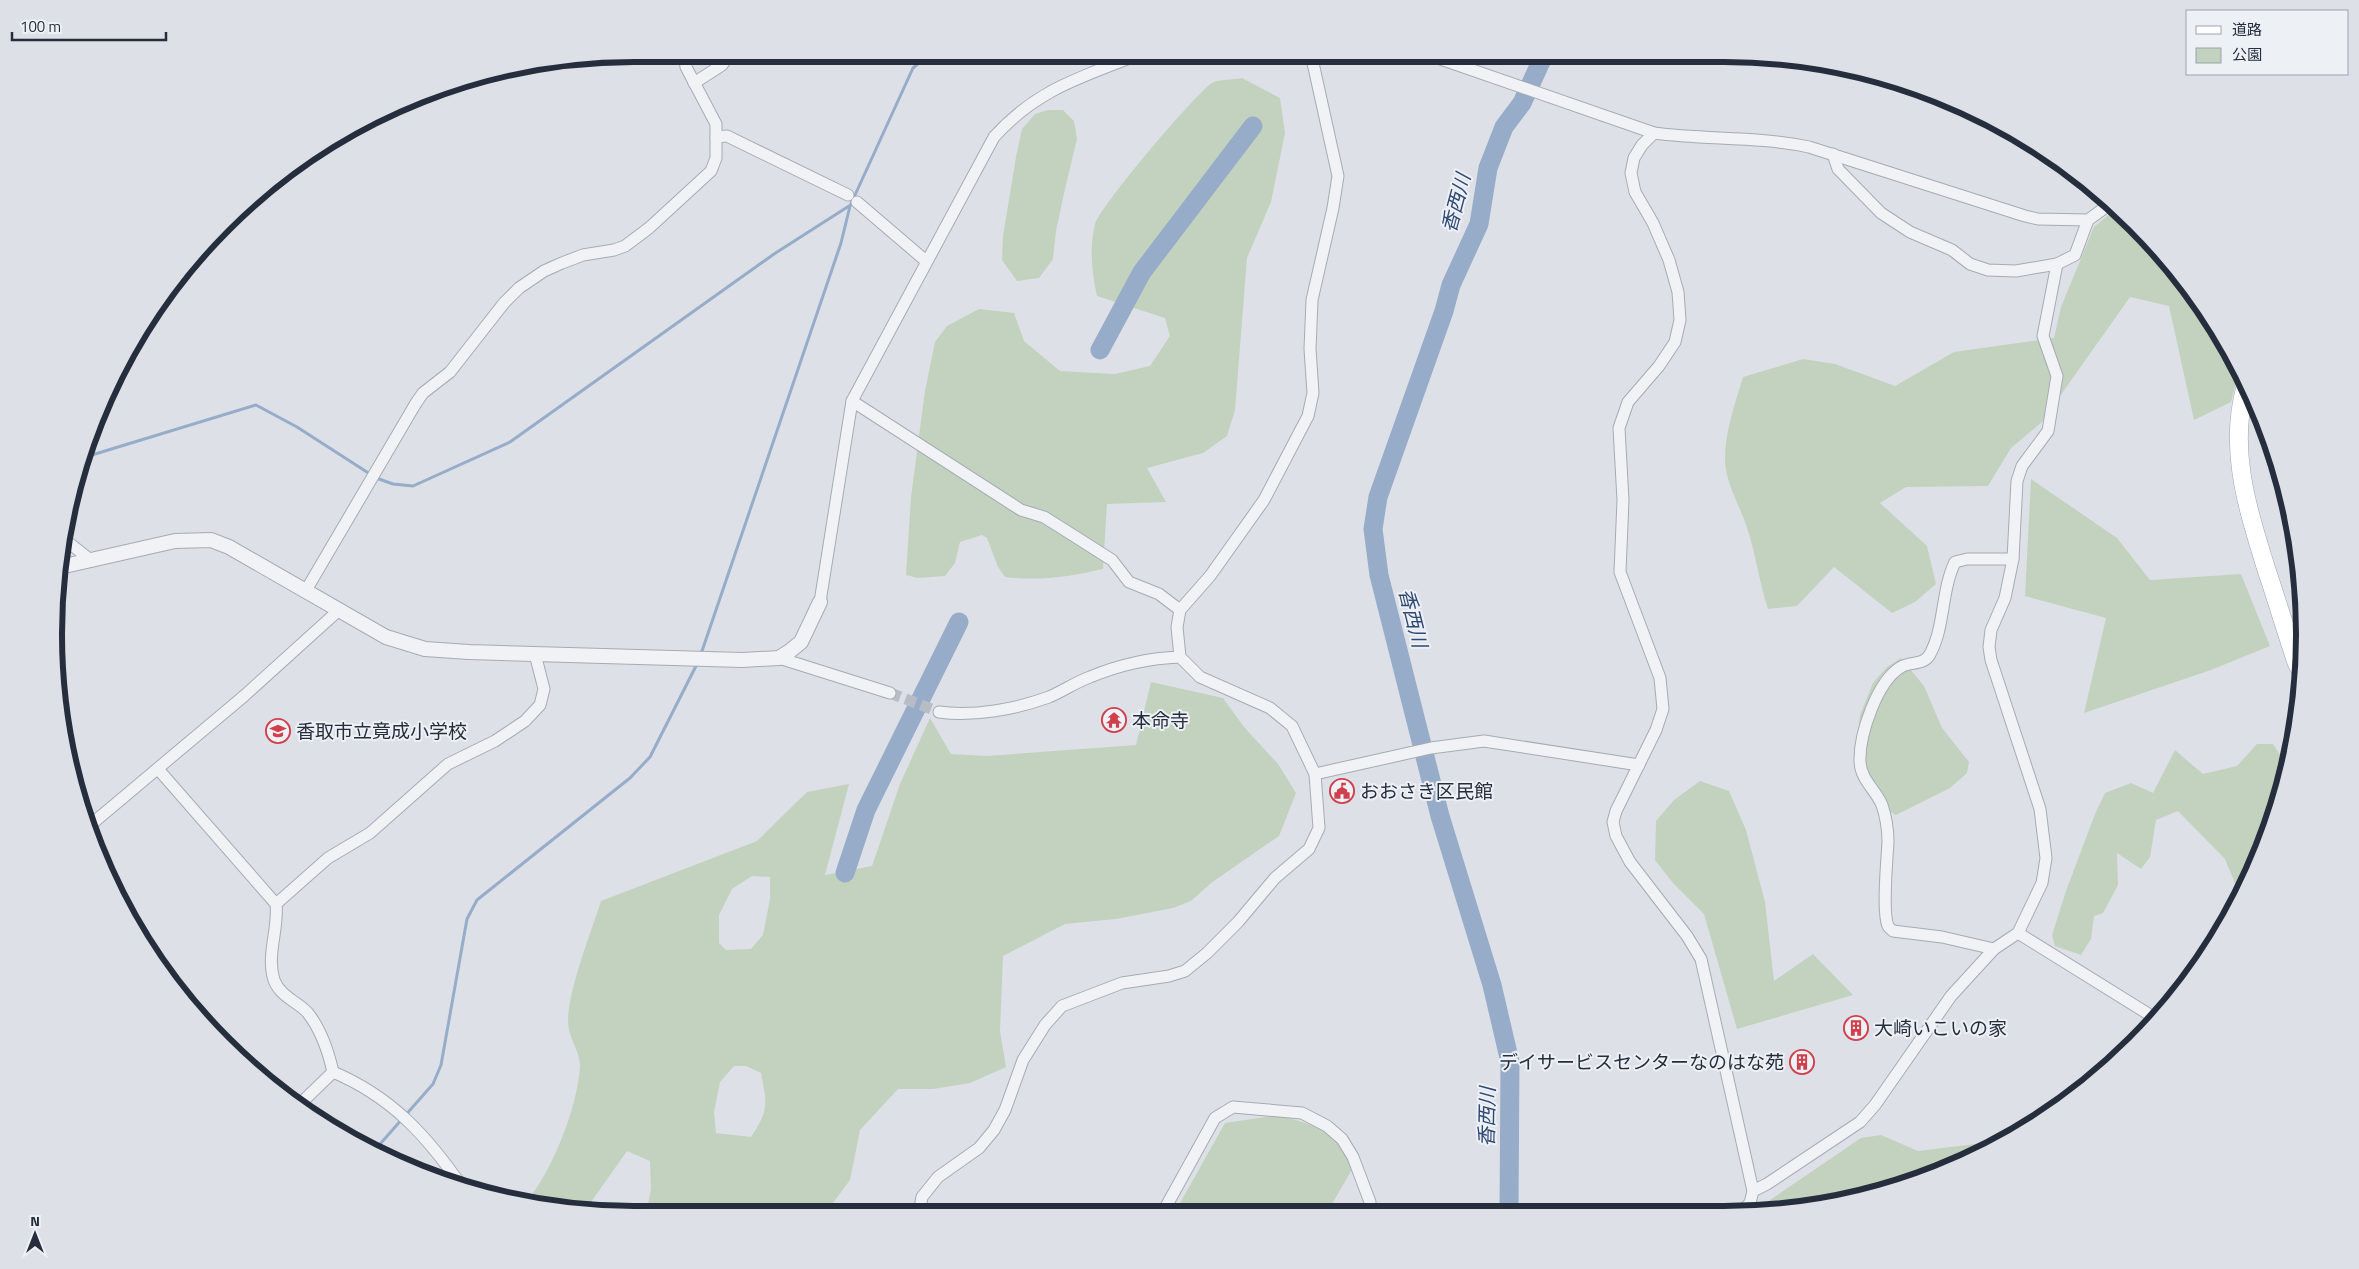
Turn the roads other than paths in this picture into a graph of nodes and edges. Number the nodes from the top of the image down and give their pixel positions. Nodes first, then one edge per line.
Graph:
1 (685, 62) edge
2 (724, 62) edge
3 (1120, 62) edge
4 (1312, 62) edge
5 (1449, 62) edge
6 (694, 83) junction
7 (1654, 133) junction
8 (716, 137) junction
9 (1833, 154) junction
10 (2105, 207) edge
11 (2088, 220) junction
12 (926, 261) junction
13 (2056, 264) junction
14 (2244, 396) edge
15 (852, 401) junction
16 (70, 544) edge
17 (2013, 559) junction
18 (92, 561) junction
19 (67, 566) edge
20 (306, 592) junction
21 (820, 602) joint
22 (1180, 610) junction
23 (338, 611) junction
24 (535, 654) junction
25 (1180, 657) junction
26 (779, 658) junction
27 (2295, 659) edge
28 (890, 693) tunnel mouth
29 (939, 712) tunnel mouth
30 (1639, 765) junction
31 (158, 768) junction
32 (1315, 774) junction
33 (94, 821) edge
34 (276, 904) junction
35 (2018, 933) junction
36 (1994, 949) junction
37 (2151, 1016) edge
38 (333, 1072) junction
39 (304, 1101) edge
40 (457, 1178) edge
41 (1754, 1191) junction
42 (1748, 1205) edge
43 (920, 1206) edge
44 (1167, 1206) edge
45 (1368, 1206) edge

1 - 6 street
2 - 6 street
3 - 12 street
4 - 22 street
5 - 7 street
6 - 8 street
7 - 9 street
7 - 30 street
8 - 12 street
8 - 20 street
9 - 11 street
9 - 13 street
10 - 11 street
11 - 13 street
12 - 15 street
13 - 17 street
14 - 27 main road
15 - 21 street
15 - 22 street
16 - 18 street
17 - 35 street
17 - 36 street
18 - 19 street
18 - 20 street
20 - 23 street
21 - 26 street
22 - 25 street
23 - 24 street
23 - 31 street
24 - 26 street
24 - 34 street
25 - 29 street
25 - 32 street
26 - 28 street
30 - 32 street
30 - 41 street
31 - 33 street
31 - 34 street
32 - 43 street
34 - 38 street
35 - 36 street
35 - 37 street
36 - 41 street
38 - 39 street
38 - 40 street
41 - 42 street
44 - 45 street

